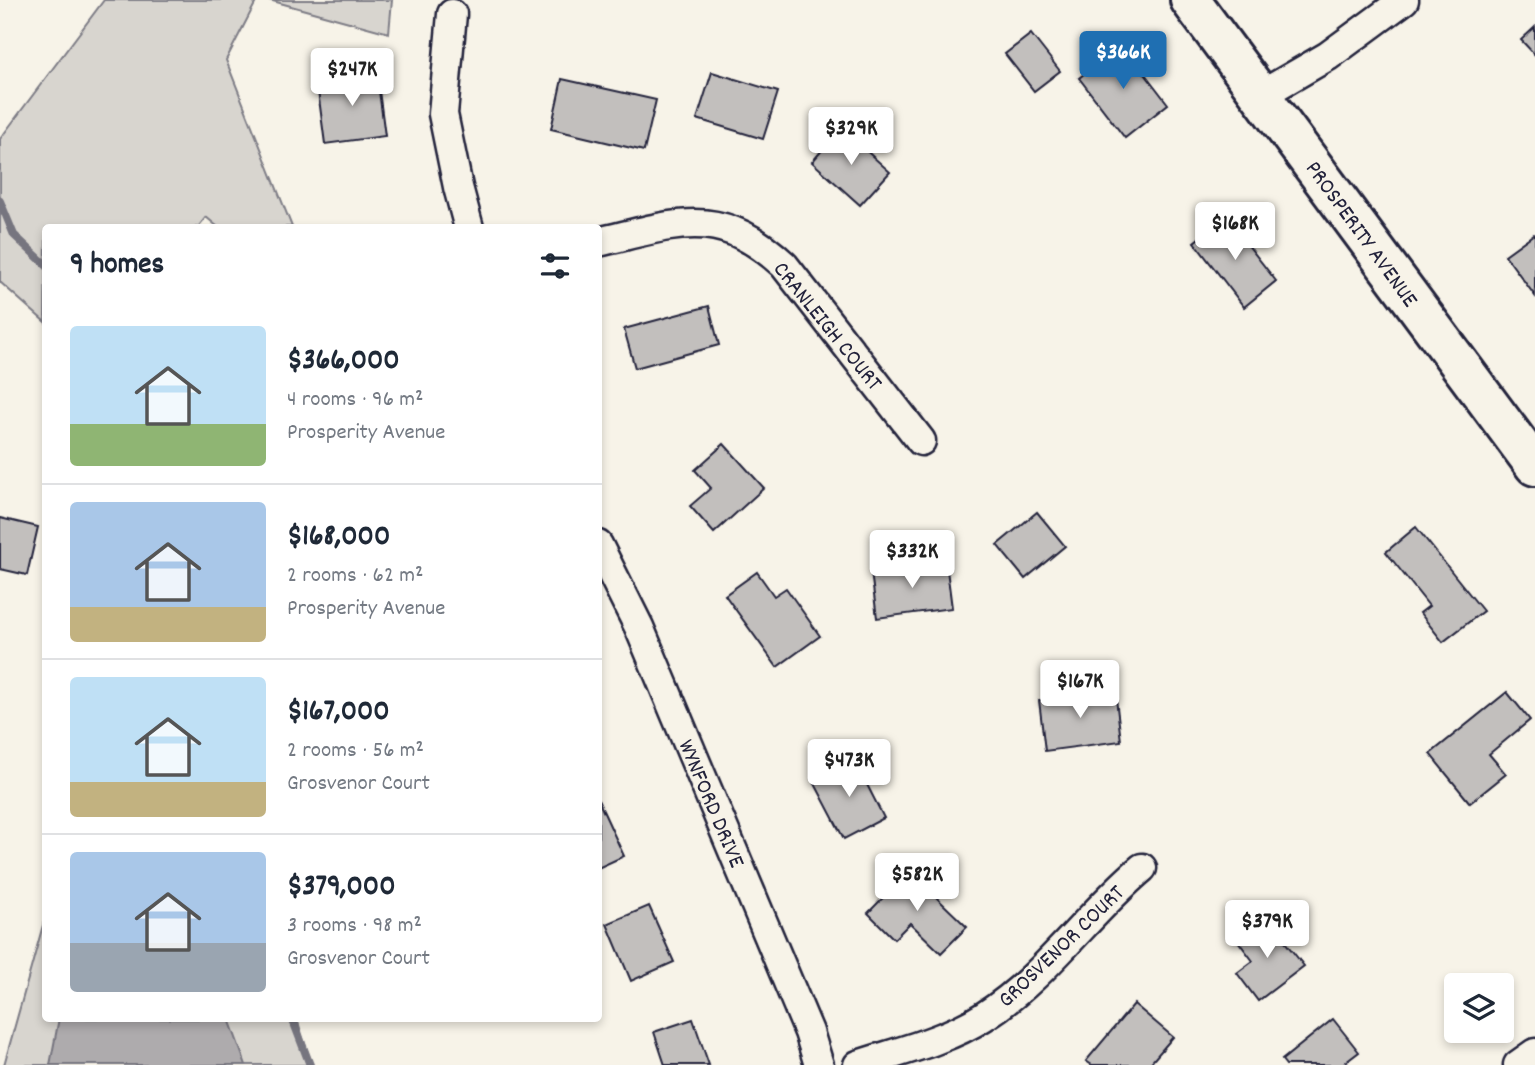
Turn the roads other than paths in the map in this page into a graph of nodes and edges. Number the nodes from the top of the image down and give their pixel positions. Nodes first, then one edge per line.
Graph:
1 (1190, 0) edge
2 (1404, 0) edge
3 (452, 14) dead end
4 (1261, 95) junction
5 (468, 224) edge
6 (602, 241) edge
7 (921, 441) dead end
8 (1535, 466) edge
9 (602, 553) edge
10 (1142, 868) dead end
11 (1535, 1053) edge
12 (819, 1065) edge
13 (859, 1065) edge
14 (1518, 1065) edge

1 - 4 main road, PROSPERITY AVENUE
2 - 4 street
3 - 5 street
4 - 8 main road, PROSPERITY AVENUE
6 - 7 street, CRANLEIGH COURT
9 - 12 street, WYNFORD DRIVE
10 - 13 street, GROSVENOR COURT
11 - 14 street

